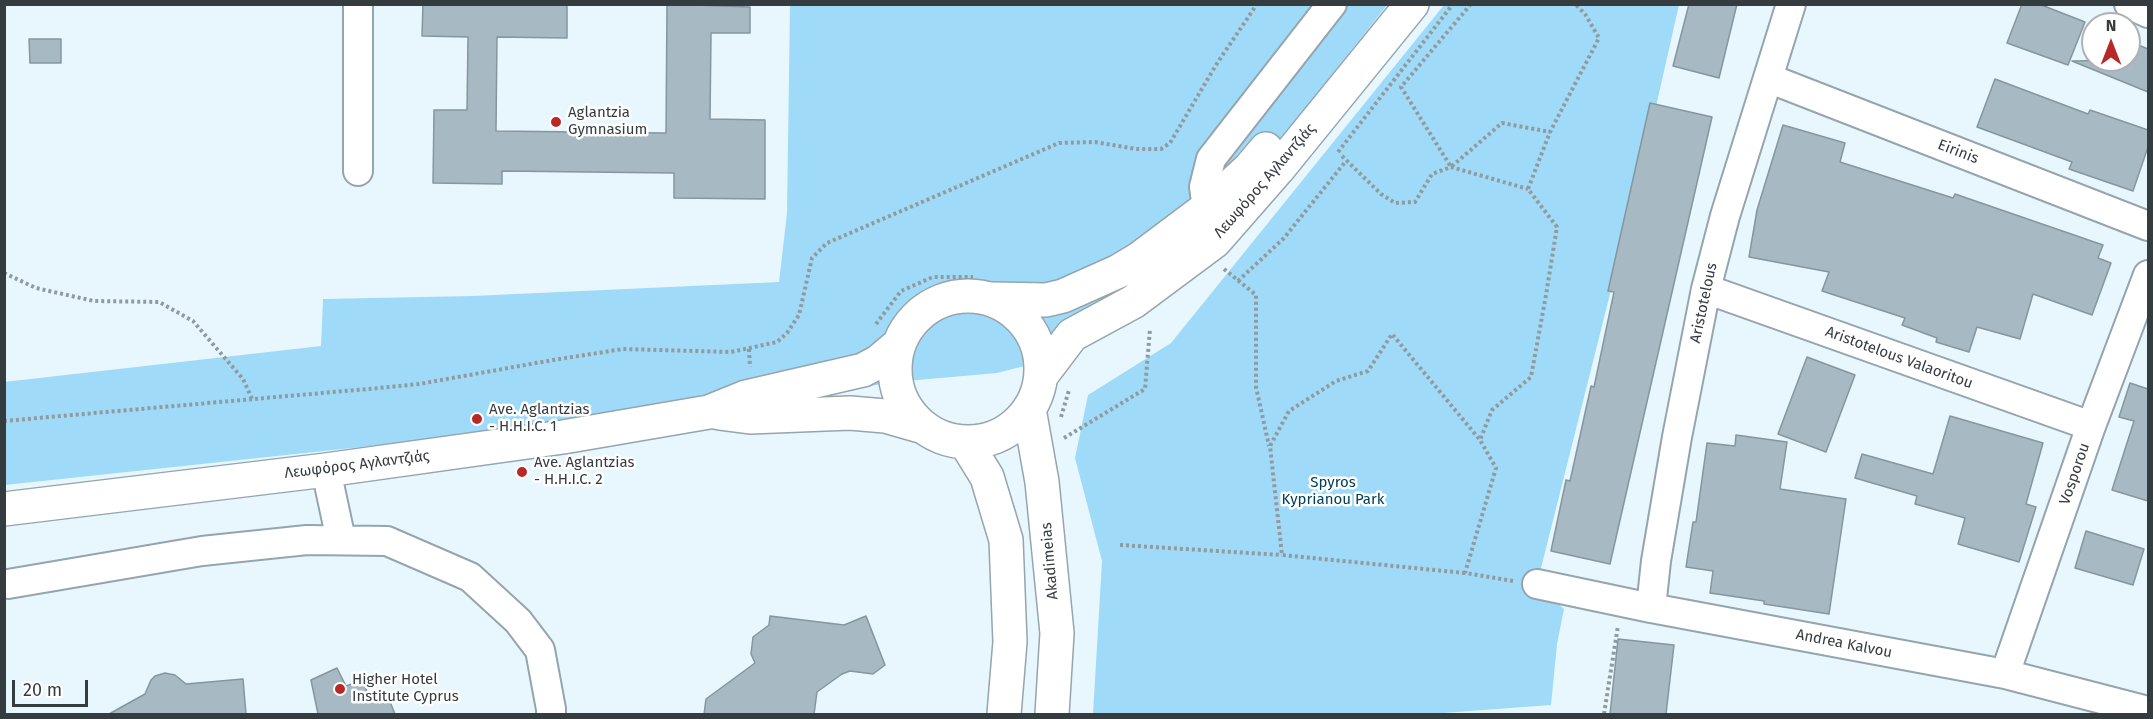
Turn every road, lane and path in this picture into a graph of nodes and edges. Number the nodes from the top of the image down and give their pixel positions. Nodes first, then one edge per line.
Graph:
1 (358, 4) edge
2 (1257, 4) edge
3 (1332, 4) edge
4 (1382, 4) edge
5 (1412, 4) edge
6 (1453, 4) edge
7 (1471, 4) edge
8 (1575, 4) edge
9 (1791, 4) edge
10 (2129, 4) edge
11 (2148, 13) edge
12 (1768, 78) junction
13 (1550, 132) junction
14 (1346, 161) junction
15 (1451, 167) junction
16 (358, 171) dead end
17 (1528, 189) junction
18 (1207, 208) junction
19 (2148, 226) edge
20 (1223, 268) dead end
21 (4, 273) edge
22 (2148, 275) edge
23 (1238, 281) junction
24 (986, 288) junction
25 (1706, 289) junction
26 (1140, 334) dead end
27 (886, 336) junction
28 (749, 349) junction
29 (751, 376) dead end
30 (1056, 381) junction
31 (253, 401) junction
32 (1029, 409) junction
33 (709, 412) junction
34 (4, 421) edge
35 (1059, 425) dead end
36 (920, 426) junction
37 (2091, 426) junction
38 (1063, 438) dead end
39 (1480, 440) junction
40 (966, 443) junction
41 (1269, 446) junction
42 (326, 470) junction
43 (4, 509) edge
44 (341, 540) junction
45 (1120, 545) dead end
46 (1282, 555) junction
47 (1465, 573) junction
48 (8, 584) dead end
49 (1537, 585) joint
50 (1622, 602) junction
51 (1651, 608) junction
52 (2005, 674) junction
53 (2148, 711) edge
54 (551, 714) edge
55 (1004, 714) edge
56 (1052, 714) edge
57 (1604, 714) edge

1 - 16 street
2 - 28 path
3 - 18 street
4 - 18 main road, Λεωφόρος Αγλαντζιάς
5 - 30 main road, Λεωφόρος Αγλαντζιάς
6 - 14 path
7 - 15 path
8 - 13 path
9 - 12 street, Aristotelous
10 - 11 street
12 - 19 street, Eirinis
12 - 25 street, Aristotelous
13 - 15 path
13 - 17 path
14 - 15 path
14 - 23 path
15 - 17 path
17 - 39 path
18 - 24 main road, Λεωφόρος Αγλαντζιάς
20 - 23 path
21 - 31 path
22 - 37 street, Vosporou
23 - 41 path
24 - 27 main road
24 - 27 path
24 - 30 main road
25 - 37 street, Aristotelous Valaoritou
25 - 51 street, Aristotelous
26 - 38 path
27 - 33 main road, Λεωφόρος Αγλαντζιάς
27 - 36 main road
28 - 29 path
28 - 31 path
30 - 32 main road
30 - 35 path
31 - 34 path
32 - 40 main road
32 - 56 main road, Akadimeias
33 - 36 main road, Λεωφόρος Αγλαντζιάς
33 - 42 main road, Λεωφόρος Αγλαντζιάς
36 - 40 main road
37 - 52 street, Vosporou
39 - 41 path
39 - 47 path
40 - 55 main road
41 - 46 path
42 - 43 main road, Λεωφόρος Αγλαντζιάς
42 - 44 street
44 - 48 street
44 - 54 street
45 - 46 path
46 - 47 path
47 - 49 path
49 - 50 street, Andrea Kalvou
50 - 51 street, Andrea Kalvou
50 - 57 path
51 - 52 street, Andrea Kalvou
52 - 53 street, Andrea Kalvou

